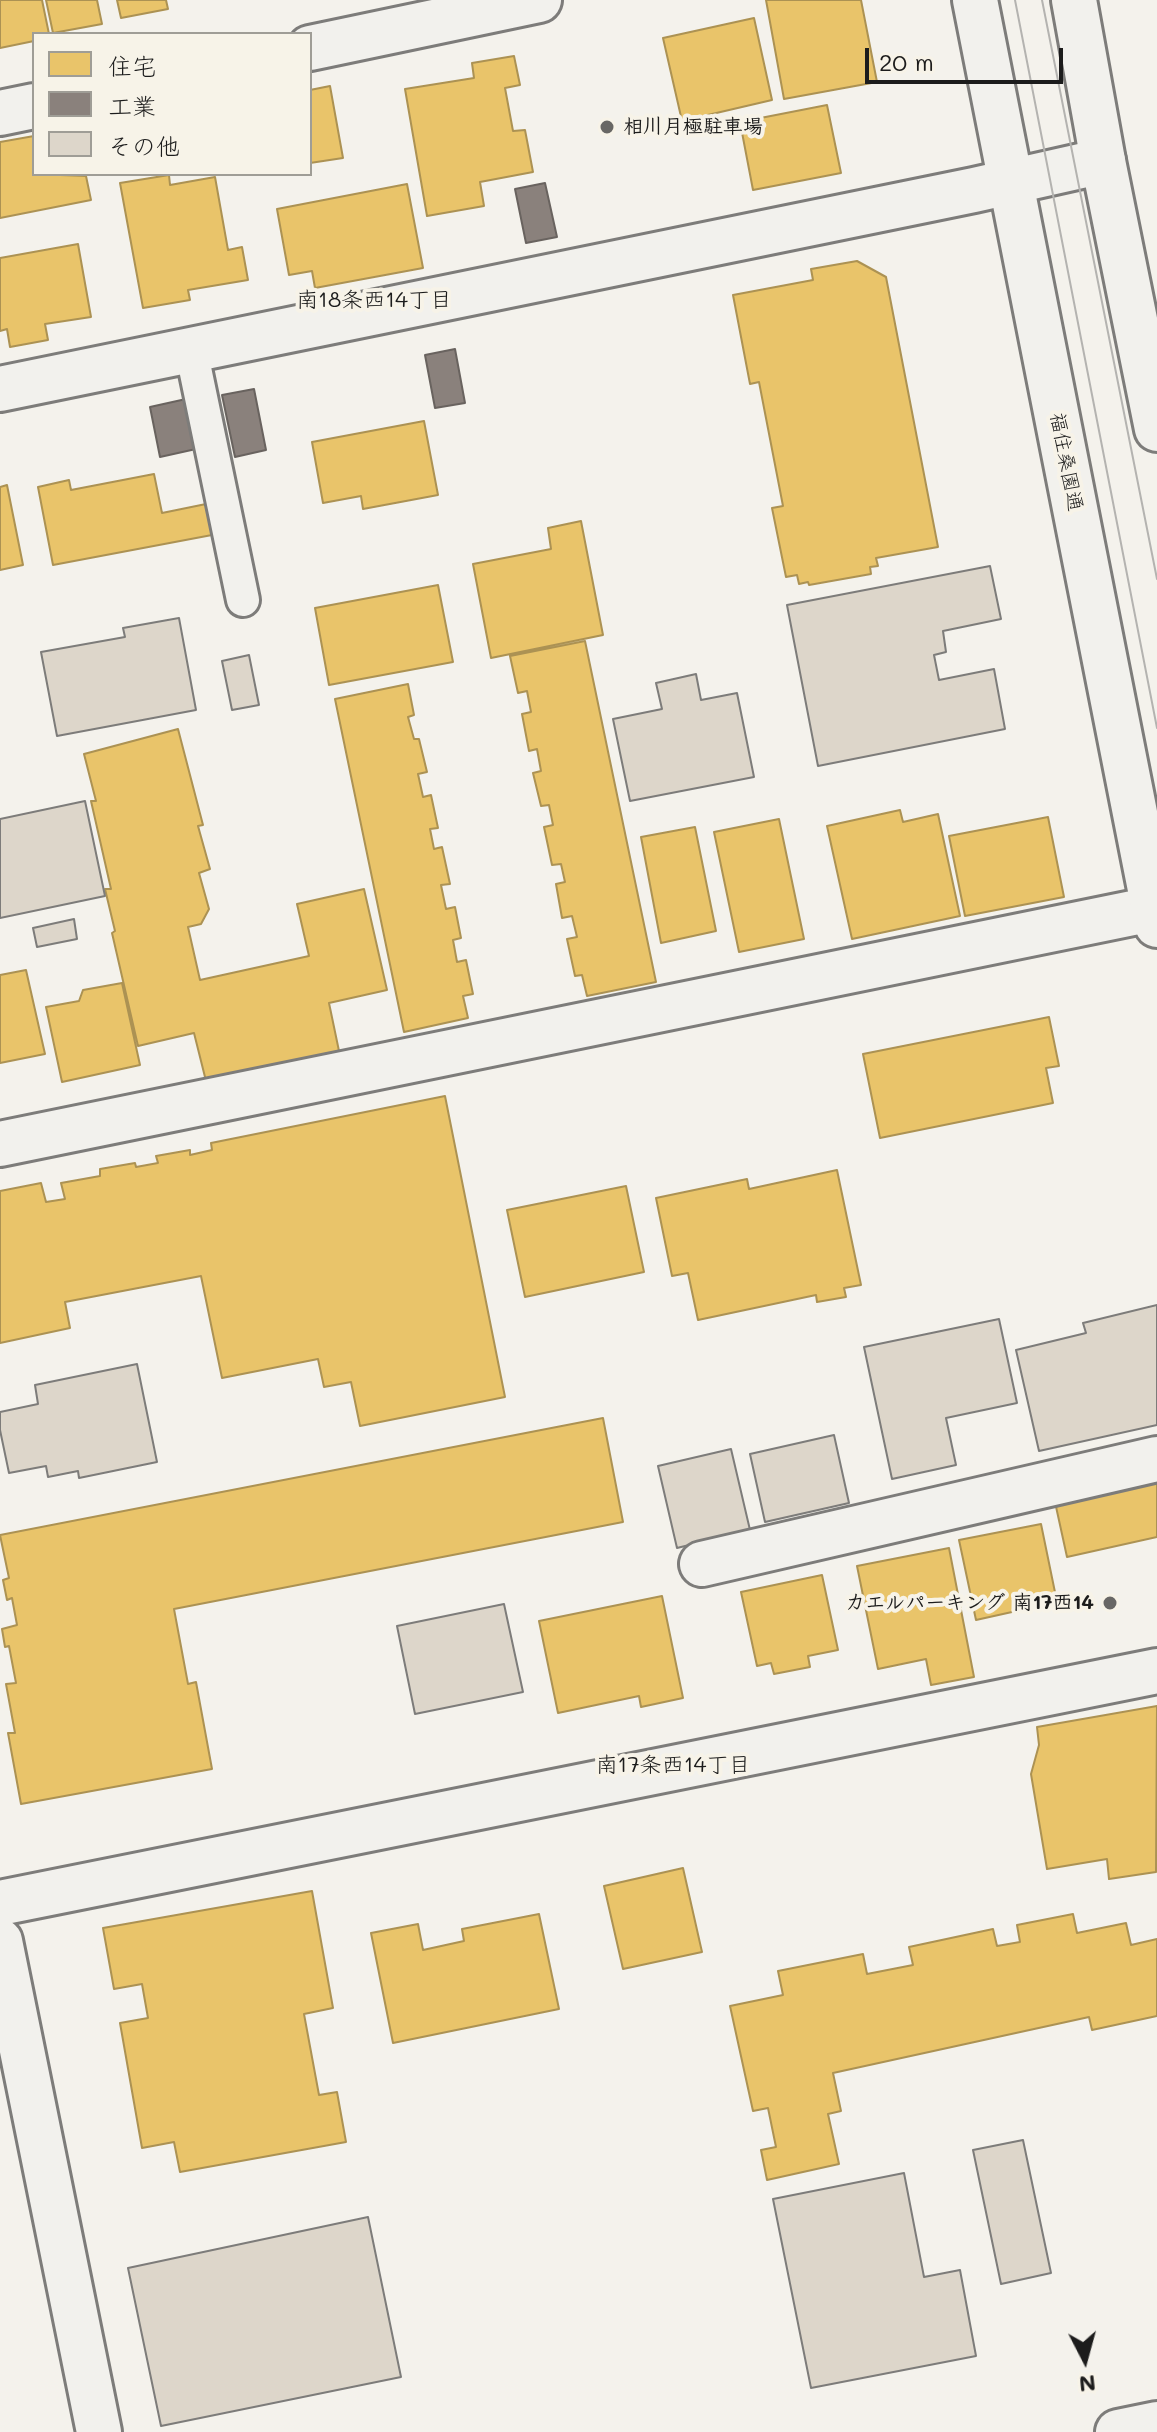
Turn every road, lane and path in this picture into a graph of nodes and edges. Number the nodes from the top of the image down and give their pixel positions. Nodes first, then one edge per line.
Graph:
1 (539, 0) edge
2 (975, 0) edge
3 (1074, 0) edge
4 (312, 48) edge
5 (32, 106) edge
6 (0, 113) edge
7 (1103, 161) junction
8 (1011, 181) junction
9 (191, 349) junction
10 (0, 389) edge
11 (1157, 429) edge
12 (243, 600) dead end
13 (1156, 914) edge
14 (0, 1144) edge
15 (1157, 1459) edge
16 (702, 1564) dead end
17 (1157, 1671) edge
18 (0, 1903) edge
19 (0, 1941) edge
20 (1157, 2424) edge
21 (99, 2432) edge
22 (1118, 2432) edge

1 - 4 street
2 - 8 street, 福住桑園通
3 - 7 street
5 - 6 street
7 - 8 street
7 - 11 street
8 - 9 street
8 - 13 street, 福住桑園通
9 - 10 street
9 - 12 lane
13 - 14 street
15 - 16 street
17 - 18 street
19 - 21 street
20 - 22 street

